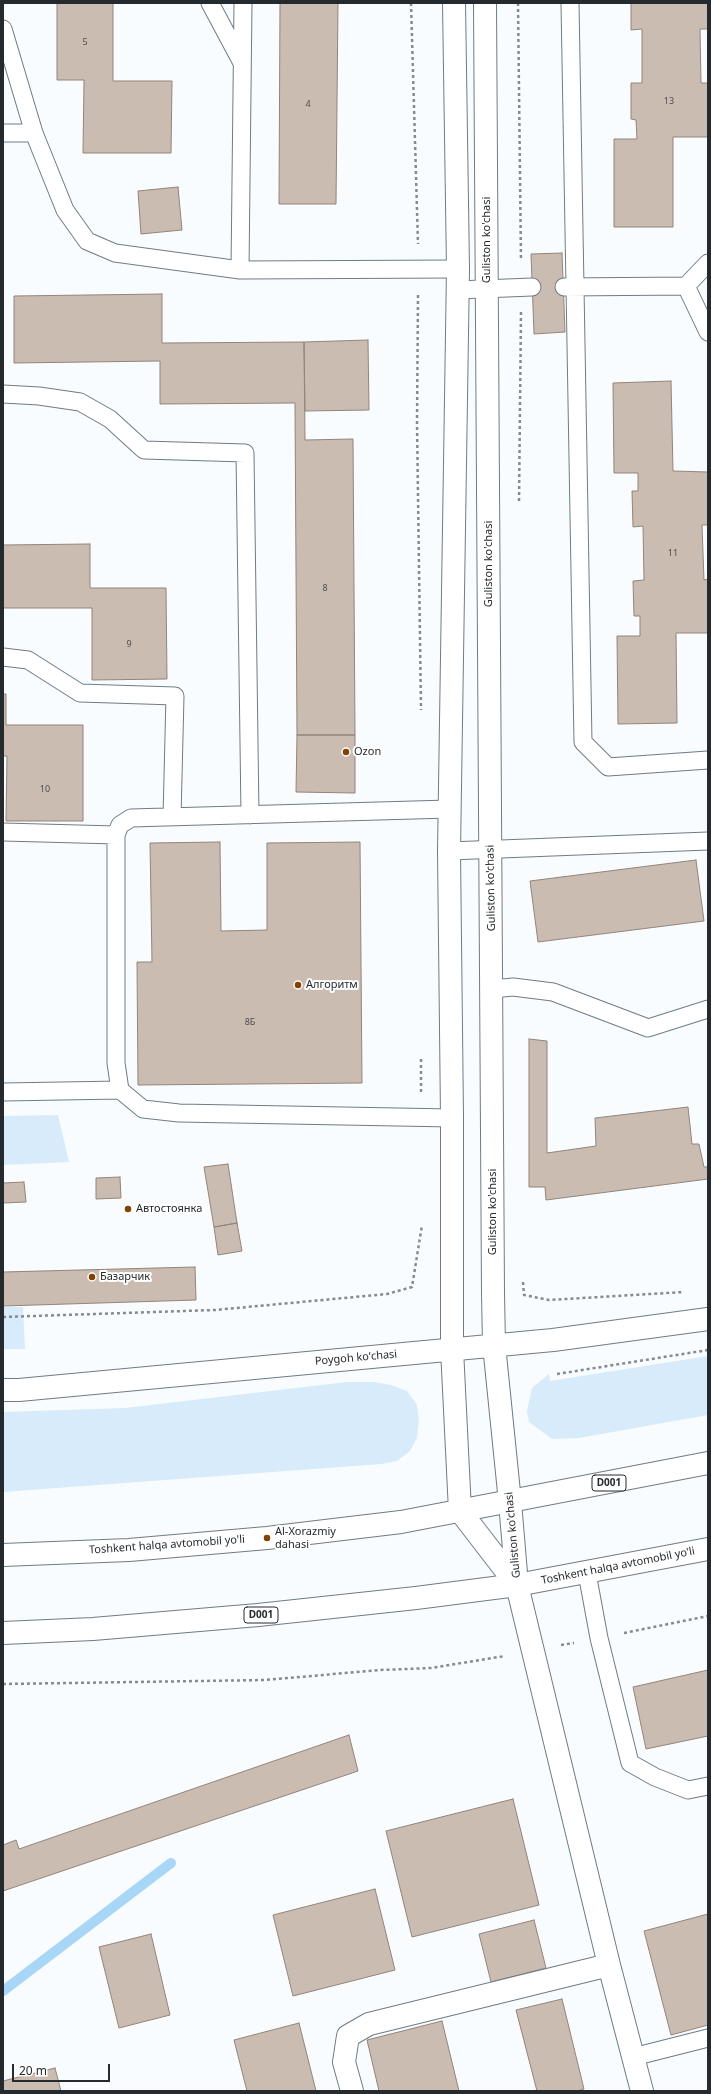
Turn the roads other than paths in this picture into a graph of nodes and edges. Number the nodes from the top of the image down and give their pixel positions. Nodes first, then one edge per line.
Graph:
1 (210, 3) edge
2 (243, 3) edge
3 (454, 3) edge
4 (485, 3) edge
5 (570, 3) edge
6 (4, 33) edge
7 (242, 63) junction
8 (3, 133) edge
9 (34, 133) junction
10 (708, 263) edge
11 (240, 270) junction
12 (457, 280) junction
13 (569, 286) junction
14 (686, 286) junction
15 (527, 288) road end
16 (487, 289) junction
17 (708, 332) edge
18 (3, 394) edge
19 (3, 657) edge
20 (708, 760) edge
21 (449, 809) junction
22 (250, 815) junction
23 (172, 817) junction
24 (3, 832) edge
25 (116, 835) junction
26 (708, 840) edge
27 (449, 851) junction
28 (491, 851) junction
29 (492, 989) junction
30 (708, 1009) edge
31 (120, 1090) junction
32 (3, 1092) edge
33 (452, 1118) junction
34 (708, 1319) edge
35 (494, 1345) junction
36 (452, 1349) junction
37 (3, 1390) edge
38 (708, 1463) edge
39 (510, 1502) junction
40 (460, 1511) junction
41 (708, 1549) edge
42 (3, 1555) edge
43 (587, 1573) junction
44 (518, 1585) junction
45 (3, 1633) edge
46 (708, 1786) edge
47 (609, 1965) junction
48 (708, 2038) edge
49 (633, 2057) junction
50 (352, 2091) edge
51 (642, 2091) edge

1 - 7 lane
2 - 7 lane
3 - 12 main road
4 - 16 main road, Guliston ko'chasi
5 - 13 lane
6 - 9 lane
7 - 11 lane
8 - 9 lane
9 - 11 lane
10 - 14 lane
11 - 12 lane
12 - 16 lane
12 - 21 main road
13 - 14 lane
13 - 20 lane
14 - 17 lane
15 - 16 lane
16 - 28 main road, Guliston ko'chasi
18 - 22 lane
19 - 23 lane
21 - 22 lane
21 - 27 main road
22 - 23 lane
23 - 25 lane
24 - 25 lane
25 - 31 lane
26 - 28 lane
27 - 28 lane
27 - 33 main road
28 - 29 main road, Guliston ko'chasi
29 - 30 lane
29 - 35 main road, Guliston ko'chasi
31 - 32 lane
31 - 33 lane
33 - 36 main road
34 - 35 main road, Poygoh koʻchasi
35 - 36 main road, Poygoh koʻchasi
35 - 39 main road, Guliston ko'chasi
36 - 37 main road, Poygoh koʻchasi
36 - 40 main road
38 - 39 main road, Toshkent halqa avtomobil yo'li / D001
39 - 40 main road, Toshkent halqa avtomobil yo'li / D001
39 - 44 main road, Guliston ko'chasi
40 - 42 main road, Toshkent halqa avtomobil yo'li / D001
40 - 44 main road, Guliston ko'chasi
41 - 43 main road, Toshkent halqa avtomobil yo'li / D001
43 - 44 main road, Toshkent halqa avtomobil yo'li / D001
43 - 46 lane
44 - 45 main road, Toshkent halqa avtomobil yo'li / D001
44 - 47 main road
47 - 49 main road
47 - 50 main road
48 - 49 lane
49 - 51 main road

